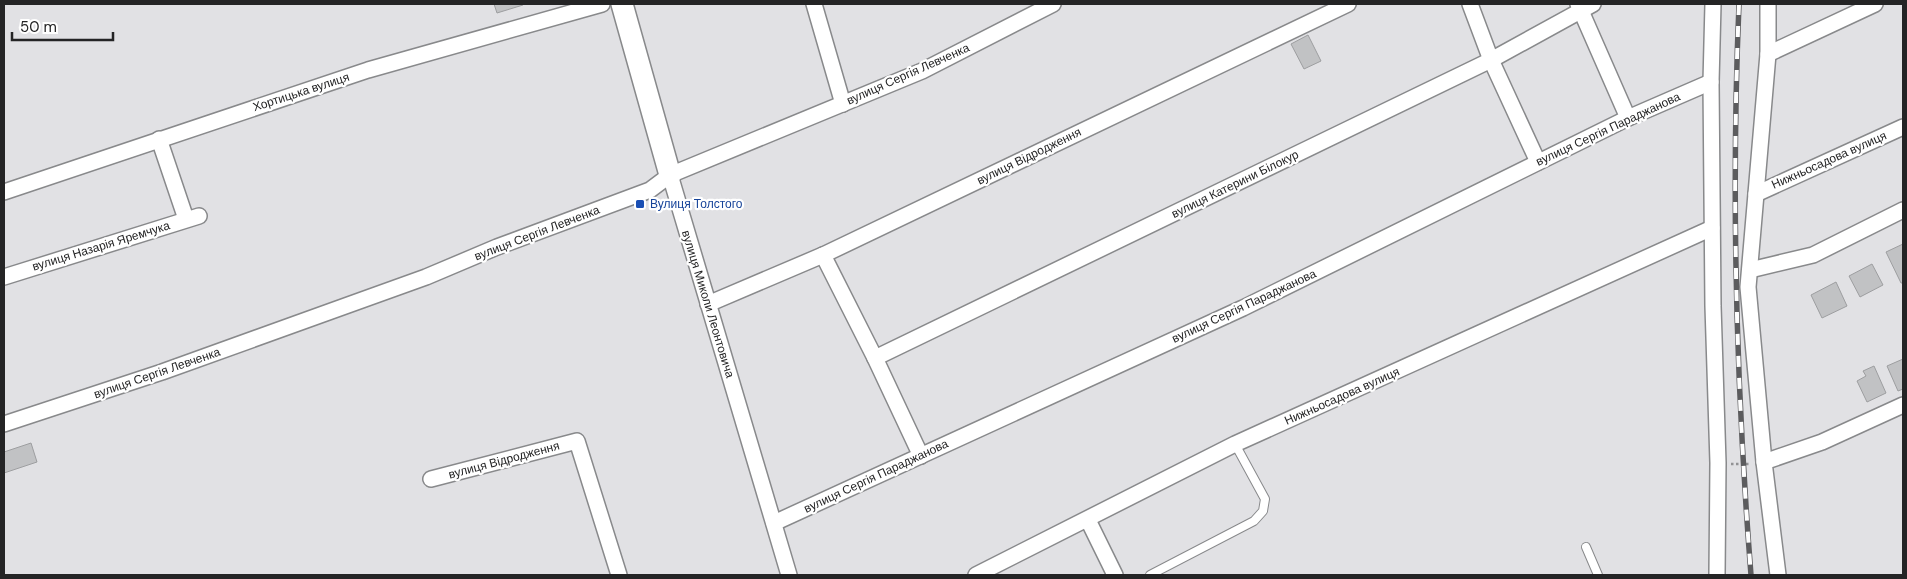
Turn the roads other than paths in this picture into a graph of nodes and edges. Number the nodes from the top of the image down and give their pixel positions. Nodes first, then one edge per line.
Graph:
1 (602, 4) edge
2 (622, 4) edge
3 (814, 4) edge
4 (1053, 4) edge
5 (1348, 4) edge
6 (1470, 4) edge
7 (1712, 4) edge
8 (1768, 4) edge
9 (1875, 4) edge
10 (1584, 6) edge
11 (1768, 54) junction
12 (1491, 60) junction
13 (1711, 82) junction
14 (843, 104) junction
15 (1628, 118) junction
16 (1903, 127) edge
17 (159, 139) junction
18 (1538, 162) junction
19 (670, 174) junction
20 (4, 192) edge
21 (1756, 194) junction
22 (1903, 210) edge
23 (1712, 228) junction
24 (822, 255) junction
25 (1750, 270) junction
26 (4, 277) edge
27 (708, 304) junction
28 (875, 358) junction
29 (1903, 405) edge
30 (4, 424) edge
31 (1235, 444) junction
32 (921, 456) junction
33 (1764, 462) junction
34 (431, 479) dead end
35 (1088, 520) junction
36 (774, 523) junction
37 (1586, 547) dead end
38 (619, 575) edge
39 (789, 575) edge
40 (976, 575) edge
41 (1115, 575) edge
42 (1150, 575) edge
43 (1598, 575) edge
44 (1718, 575) edge
45 (1778, 575) edge

1 - 17 street, Хортицька вулиця
2 - 19 street, вулиця Миколи Леонтовича
3 - 14 street
4 - 14 street, вулиця Сергія Левченка
5 - 24 street, вулиця Відродження
6 - 12 street
7 - 13 street
8 - 11 street
9 - 11 street
10 - 12 street, вулиця Катерини Білокур
10 - 15 street
11 - 21 street
12 - 18 street
12 - 28 street, вулиця Катерини Білокур
13 - 15 street, вулиця Сергія Параджанова
13 - 23 street
14 - 19 street, вулиця Сергія Левченка
15 - 18 street, вулиця Сергія Параджанова
16 - 21 street, Нижньосадова вулиця
17 - 20 street, Хортицька вулиця
17 - 26 street, вулиця Назарія Яремчука
18 - 32 street, вулиця Сергія Параджанова
19 - 27 street, вулиця Миколи Леонтовича
19 - 30 street, вулиця Сергія Левченка
21 - 25 street
22 - 25 street
23 - 31 street, Нижньосадова вулиця
23 - 44 street
24 - 27 street, вулиця Відродження
24 - 28 street
25 - 33 street
27 - 36 street, вулиця Миколи Леонтовича
28 - 32 street
29 - 33 street
31 - 35 street, Нижньосадова вулиця
31 - 42 lane
32 - 36 street, вулиця Сергія Параджанова
33 - 45 street
34 - 38 street, вулиця Відродження
35 - 40 street, Нижньосадова вулиця
35 - 41 street
36 - 39 street, вулиця Миколи Леонтовича
37 - 43 lane

